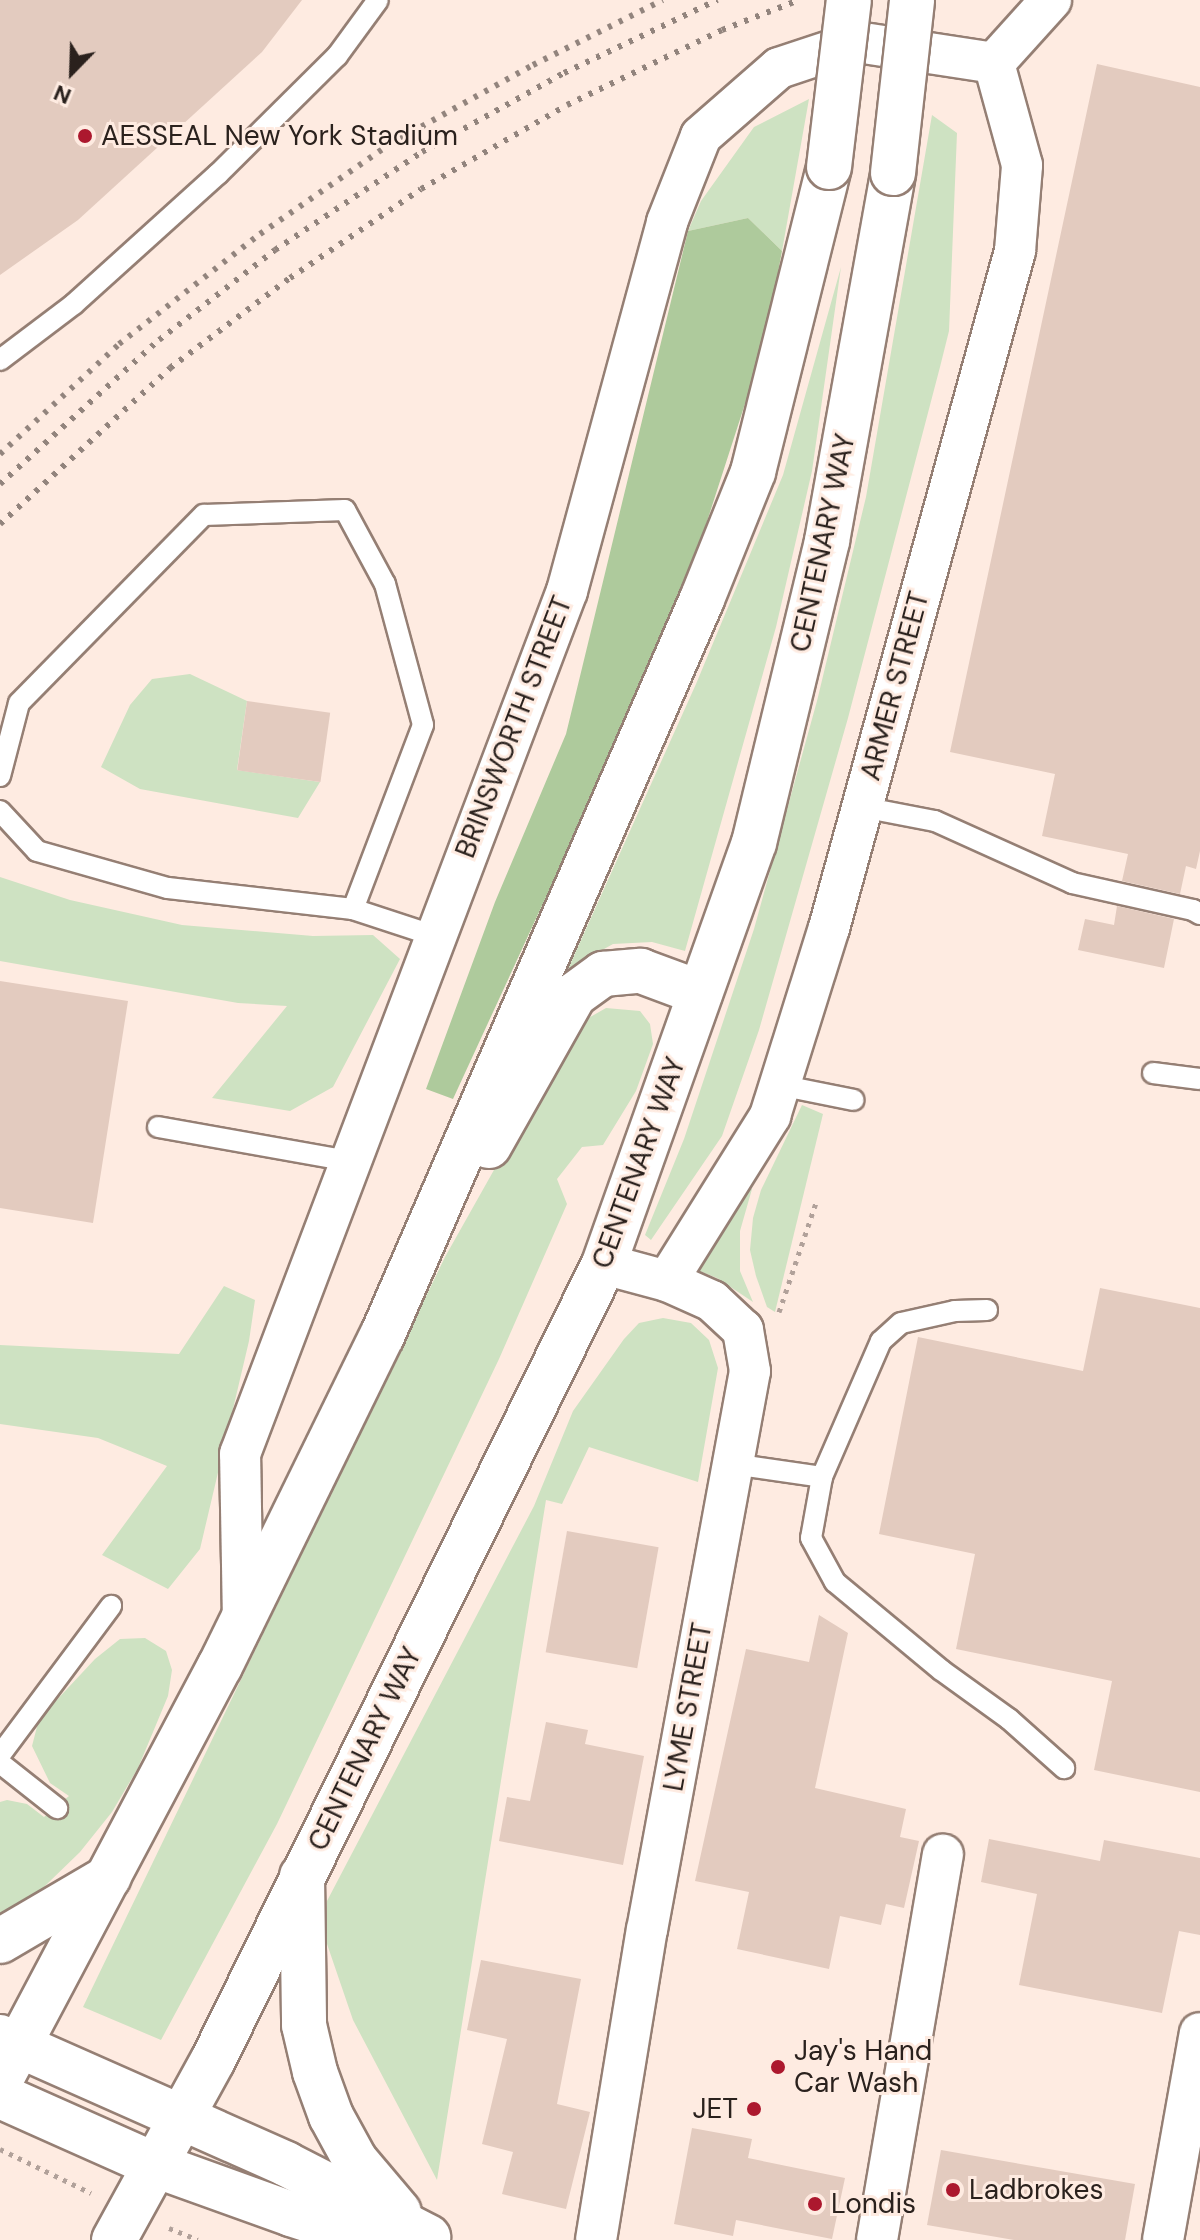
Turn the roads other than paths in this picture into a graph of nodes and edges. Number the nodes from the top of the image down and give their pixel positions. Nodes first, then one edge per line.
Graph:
1 (378, 0) edge
2 (849, 0) edge
3 (912, 0) edge
4 (1051, 0) edge
5 (994, 63) junction
6 (0, 360) edge
7 (0, 776) edge
8 (862, 807) junction
9 (0, 811) edge
10 (353, 909) junction
11 (1200, 914) edge
12 (435, 936) junction
13 (700, 993) junction
14 (1153, 1073) dead end
15 (1200, 1079) edge
16 (779, 1085) junction
17 (854, 1100) dead end
18 (158, 1127) dead end
19 (349, 1161) junction
20 (604, 1264) junction
21 (667, 1281) junction
22 (987, 1310) dead end
23 (382, 1336) junction
24 (733, 1464) junction
25 (822, 1477) junction
26 (111, 1606) dead end
27 (243, 1622) junction
28 (0, 1755) edge
29 (0, 1763) edge
30 (1064, 1768) dead end
31 (57, 1808) dead end
32 (943, 1855) dead end
33 (302, 1876) junction
34 (109, 1877) junction
35 (0, 1941) edge
36 (1200, 2033) edge
37 (6, 2055) edge
38 (0, 2096) edge
39 (181, 2119) junction
40 (155, 2165) junction
41 (328, 2226) junction
42 (426, 2235) edge
43 (114, 2240) edge
44 (269, 2240) edge
45 (596, 2240) edge
46 (877, 2240) edge
47 (1163, 2240) edge

1 - 6 lane
2 - 23 main road, bridge
3 - 13 main road, CENTENARY WAY, bridge
4 - 5 street
5 - 8 street, ARMER STREET
5 - 12 street, BRINSWORTH STREET
7 - 10 lane
8 - 11 lane
8 - 16 street, ARMER STREET
9 - 10 lane
10 - 12 lane
12 - 19 street, BRINSWORTH STREET
13 - 20 main road, CENTENARY WAY
13 - 23 main road
14 - 15 lane
16 - 17 lane
16 - 21 street, ARMER STREET
18 - 19 lane
19 - 27 street, BRINSWORTH STREET
20 - 21 street
20 - 33 main road, CENTENARY WAY
21 - 24 street, LYME STREET
22 - 25 lane
23 - 27 main road
24 - 25 lane
24 - 45 street, LYME STREET
25 - 30 lane
26 - 28 lane
27 - 34 main road
29 - 31 lane
32 - 46 street
33 - 39 main road, CENTENARY WAY
33 - 42 main road
34 - 35 main road
34 - 37 main road
36 - 47 street
37 - 39 main road
38 - 40 main road
39 - 40 main road, CENTENARY WAY
39 - 42 main road
40 - 41 main road
40 - 43 main road, CENTENARY WAY
41 - 42 main road
41 - 44 main road

